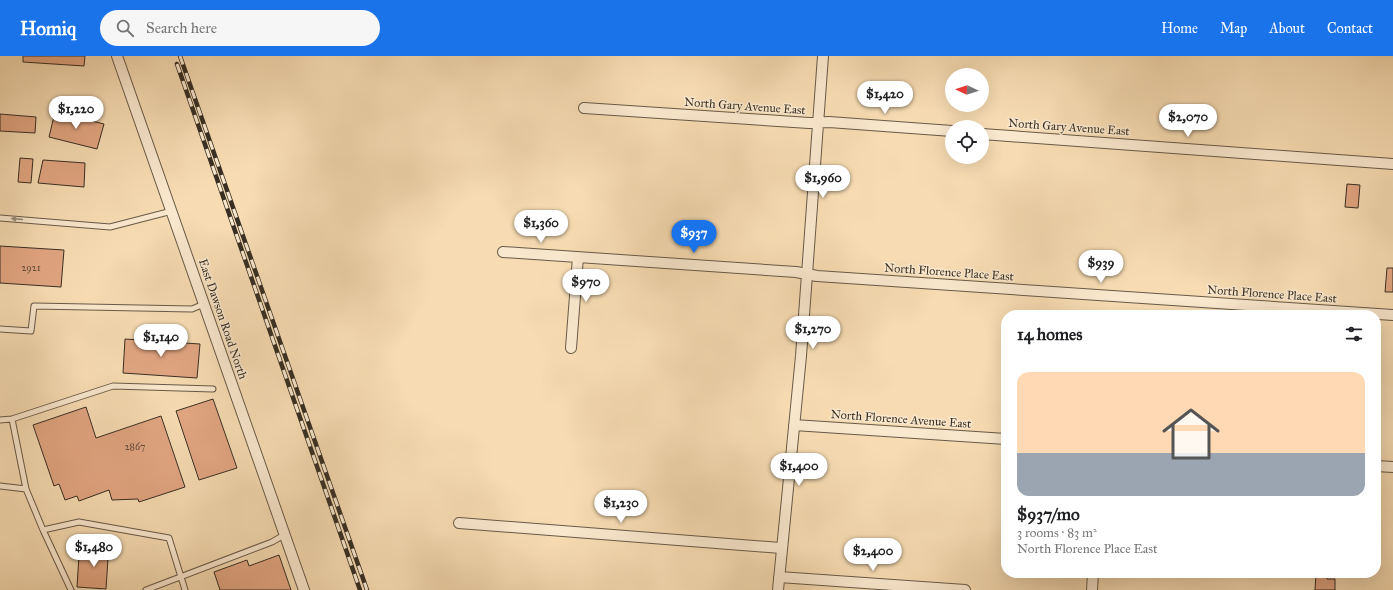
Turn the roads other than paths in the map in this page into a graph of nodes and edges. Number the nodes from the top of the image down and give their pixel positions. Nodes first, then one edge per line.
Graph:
1 (117, 56) edge
2 (822, 56) edge
3 (584, 108) dead end
4 (818, 123) junction
5 (945, 130) edge
6 (989, 135) edge
7 (1393, 164) edge
8 (172, 211) junction
9 (0, 218) edge
10 (503, 252) dead end
11 (578, 257) junction
12 (807, 274) junction
13 (204, 304) junction
14 (1319, 310) edge
15 (1381, 314) edge
16 (1393, 315) edge
17 (0, 329) edge
18 (571, 348) dead end
19 (213, 389) dead end
20 (12, 419) junction
21 (0, 420) edge
22 (794, 425) junction
23 (1001, 439) edge
24 (1381, 466) edge
25 (1393, 467) edge
26 (0, 486) edge
27 (26, 489) junction
28 (459, 523) dead end
29 (43, 530) junction
30 (284, 535) junction
31 (781, 548) junction
32 (180, 576) junction
33 (779, 577) junction
34 (1093, 578) edge
35 (71, 590) edge
36 (146, 590) edge
37 (185, 590) edge
38 (304, 590) edge
39 (778, 590) edge
40 (965, 590) edge
41 (1092, 590) edge

1 - 8 street, East Dawson Road North
2 - 4 street
3 - 4 street, North Gary Avenue East
4 - 5 street, North Gary Avenue East
4 - 12 street
6 - 7 street, North Gary Avenue East
8 -> 9 lane
8 - 13 street, East Dawson Road North
10 - 11 street, North Florence Place East
11 - 12 street, North Florence Place East
11 - 18 street
12 - 14 street, North Florence Place East
12 - 22 street
13 - 17 lane
13 - 30 street, East Dawson Road North
15 - 16 street, North Florence Place East
19 - 20 lane
20 - 21 lane
20 - 27 lane
22 - 23 street, North Florence Avenue East
22 - 31 street
24 - 25 street
26 - 27 lane
27 - 29 lane
28 - 31 street
29 - 32 lane
29 - 35 lane
30 - 32 lane
30 - 38 street, East Dawson Road North
31 - 33 street
32 - 36 lane
32 - 37 lane
33 - 39 street
33 - 40 street
34 - 41 street

